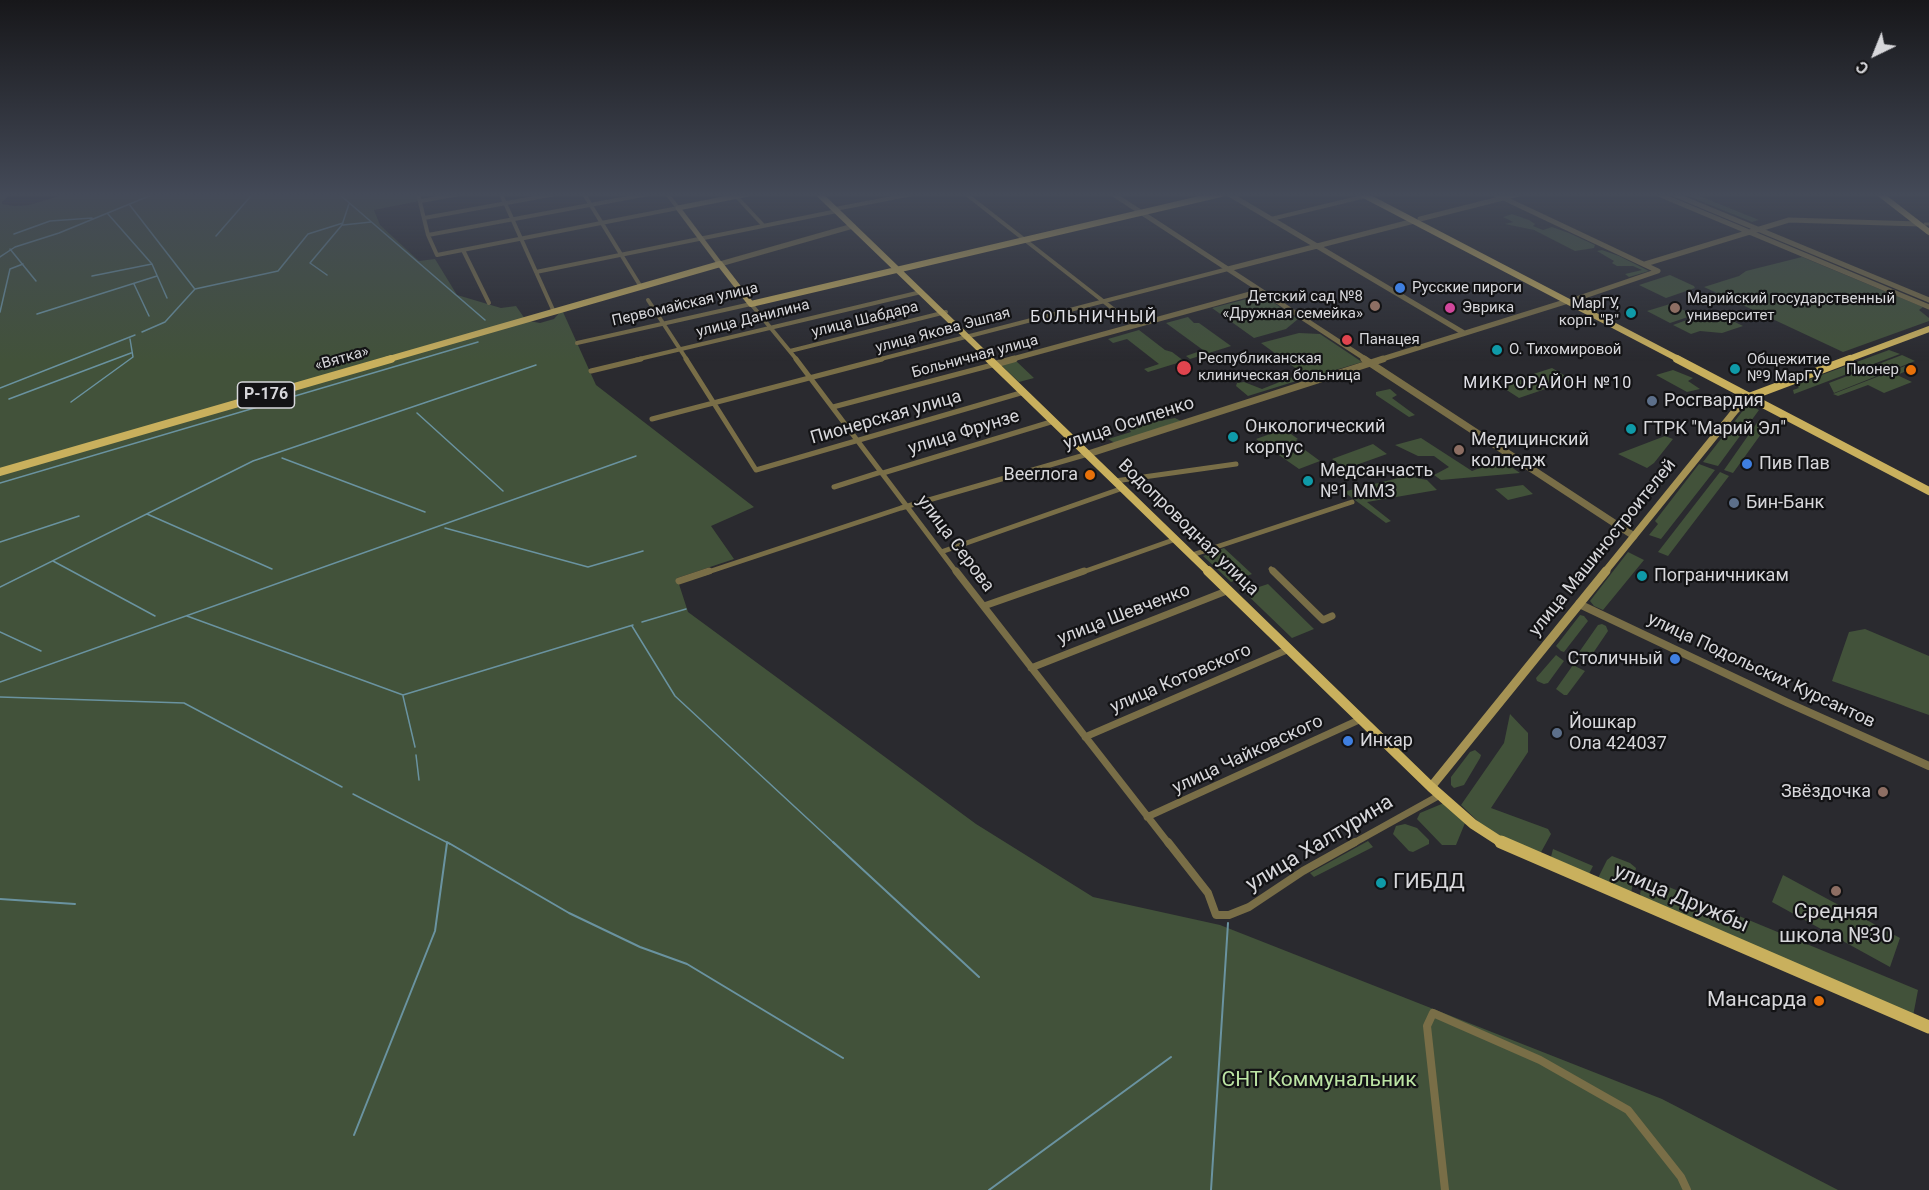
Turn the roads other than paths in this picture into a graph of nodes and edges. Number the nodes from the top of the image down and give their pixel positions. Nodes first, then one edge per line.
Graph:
1 (435, 250) edge
2 (464, 250) joint
3 (525, 250) edge
4 (618, 250) edge
5 (643, 250) edge
6 (709, 250) edge
7 (771, 250) edge
8 (877, 250) edge
9 (983, 250) edge
10 (1035, 250) edge
11 (1199, 250) edge
12 (1303, 250) edge
13 (1323, 250) edge
14 (1473, 250) edge
15 (1614, 250) edge
16 (1692, 250) edge
17 (1791, 250) edge
18 (1807, 250) edge
19 (621, 254) junction
20 (720, 264) junction
21 (1645, 264) junction
22 (1228, 269) junction
23 (898, 270) junction
24 (536, 272) junction
25 (641, 287) junction
26 (1262, 291) junction
27 (921, 292) junction
28 (648, 300) dead end
29 (1570, 300) junction
30 (1929, 300) edge
31 (1104, 302) junction
32 (489, 303) dead end
33 (751, 304) junction
34 (1929, 307) edge
35 (554, 312) junction
36 (944, 312) junction
37 (663, 324) junction
38 (771, 326) junction
39 (1135, 326) junction
40 (1929, 329) edge
41 (1464, 333) junction
42 (967, 337) junction
43 (577, 343) dead end
44 (679, 350) junction
45 (790, 351) junction
46 (1371, 363) junction
47 (996, 364) junction
48 (591, 371) dead end
49 (811, 378) junction
50 (1024, 392) junction
51 (1752, 396) junction
52 (716, 403) junction
53 (833, 407) junction
54 (652, 419) dead end
55 (1054, 421) junction
56 (857, 440) junction
57 (1088, 454) junction
58 (1236, 464) dead end
59 (0, 472) edge
60 (882, 472) junction
61 (1115, 481) junction
62 (834, 487) dead end
63 (1123, 488) junction
64 (1929, 491) edge
65 (1352, 502) dead end
66 (908, 507) junction
67 (1634, 536) junction
68 (1176, 539) junction
69 (941, 552) junction
70 (1192, 555) junction
71 (1271, 569) dead end
72 (680, 581) dead end
73 (1229, 590) junction
74 (1579, 604) junction
75 (984, 606) junction
76 (1332, 616) dead end
77 (1289, 649) junction
78 (1031, 668) junction
79 (1361, 719) junction
80 (1085, 737) junction
81 (1929, 766) edge
82 (1436, 791) junction
83 (1147, 817) junction
84 (1216, 915) joint
85 (1929, 1027) edge
86 (1445, 1190) edge
87 (1687, 1190) edge

1 - 2 street
2 - 32 street
3 - 24 street
4 - 19 street
5 - 19 street
6 - 20 main road, улица Серова
7 - 20 street
8 - 23 main road, Водопроводная улица
9 - 23 main road, Первомайская улица
10 - 31 street
11 - 22 street
12 - 22 street, улица Якова Эшпая
13 - 41 street
14 - 29 main road
15 - 21 street
16 - 21 street
17 - 34 street
18 - 30 street
19 - 24 street
19 - 25 street
20 - 25 main road, «Вятка»
20 - 33 main road, улица Серова
21 - 29 street, улица Осипенко
22 - 26 street
22 - 31 street, улица Якова Эшпая
23 - 27 main road, Водопроводная улица
23 - 33 main road, Первомайская улица
24 - 35 street
25 - 35 main road, «Вятка»
26 - 39 street, Больничная улица
26 - 46 street
27 - 36 main road, Водопроводная улица
27 - 38 street, улица Данилина
28 - 37 street
29 - 41 street, улица Осипенко
29 - 51 main road
31 - 39 street
31 - 42 street, улица Якова Эшпая
33 - 37 street, Первомайская улица
33 - 38 street, улица Серова
35 - 59 main road, «Вятка» / Р-176
36 - 42 main road, Водопроводная улица
36 - 45 street, улица Шабдара
37 - 43 street, Первомайская улица
37 - 44 street
38 - 44 street, улица Данилина
38 - 45 street, улица Серова
39 - 47 street, Больничная улица
40 - 51 main road, улица Машиностроителей
41 - 46 street, улица Осипенко
42 - 47 main road, Водопроводная улица
42 - 49 street, улица Якова Эшпая
44 - 48 street, улица Данилина
44 - 52 street
45 - 49 street, улица Серова
46 - 57 street, улица Осипенко
46 - 67 street
47 - 50 main road, Водопроводная улица
47 - 53 street, Больничная улица
49 - 52 street, улица Якова Эшпая
49 - 53 street, улица Серова
50 - 55 main road, Водопроводная улица
50 - 56 street, Пионерская улица
51 - 64 main road
51 - 67 main road, улица Машиностроителей
52 - 54 street, улица Якова Эшпая
52 - 56 street, Пионерская улица
53 - 56 street, улица Серова
55 - 57 main road, Водопроводная улица
55 - 60 street, улица Фрунзе
56 - 60 street, улица Серова
57 - 61 main road, Водопроводная улица
57 - 66 street, улица Осипенко
58 - 61 street
60 - 62 street, улица Фрунзе
60 - 66 street, улица Серова
61 - 63 main road, Водопроводная улица
63 - 68 main road, Водопроводная улица
63 - 69 street
65 - 70 street
66 - 69 street, улица Серова
66 - 72 street, улица Осипенко
67 - 74 main road, улица Машиностроителей
68 - 70 main road, Водопроводная улица
68 - 75 street
69 - 75 street, улица Серова
70 - 73 main road, Водопроводная улица
71 - 76 street
73 - 77 main road, Водопроводная улица
73 - 78 street, улица Шевченко
74 - 81 street, улица Подольских Курсантов
74 - 82 main road, улица Машиностроителей
75 - 78 street, улица Серова
77 - 79 main road, Водопроводная улица
77 - 80 street, улица Котовского
78 - 80 street, улица Серова
79 - 82 main road, Водопроводная улица
79 - 83 street, улица Чайковского
80 - 83 street, улица Серова
82 - 84 street, улица Халтурина
82 - 85 main road, улица Дружбы
83 - 84 street, улица Серова
86 - 87 street

